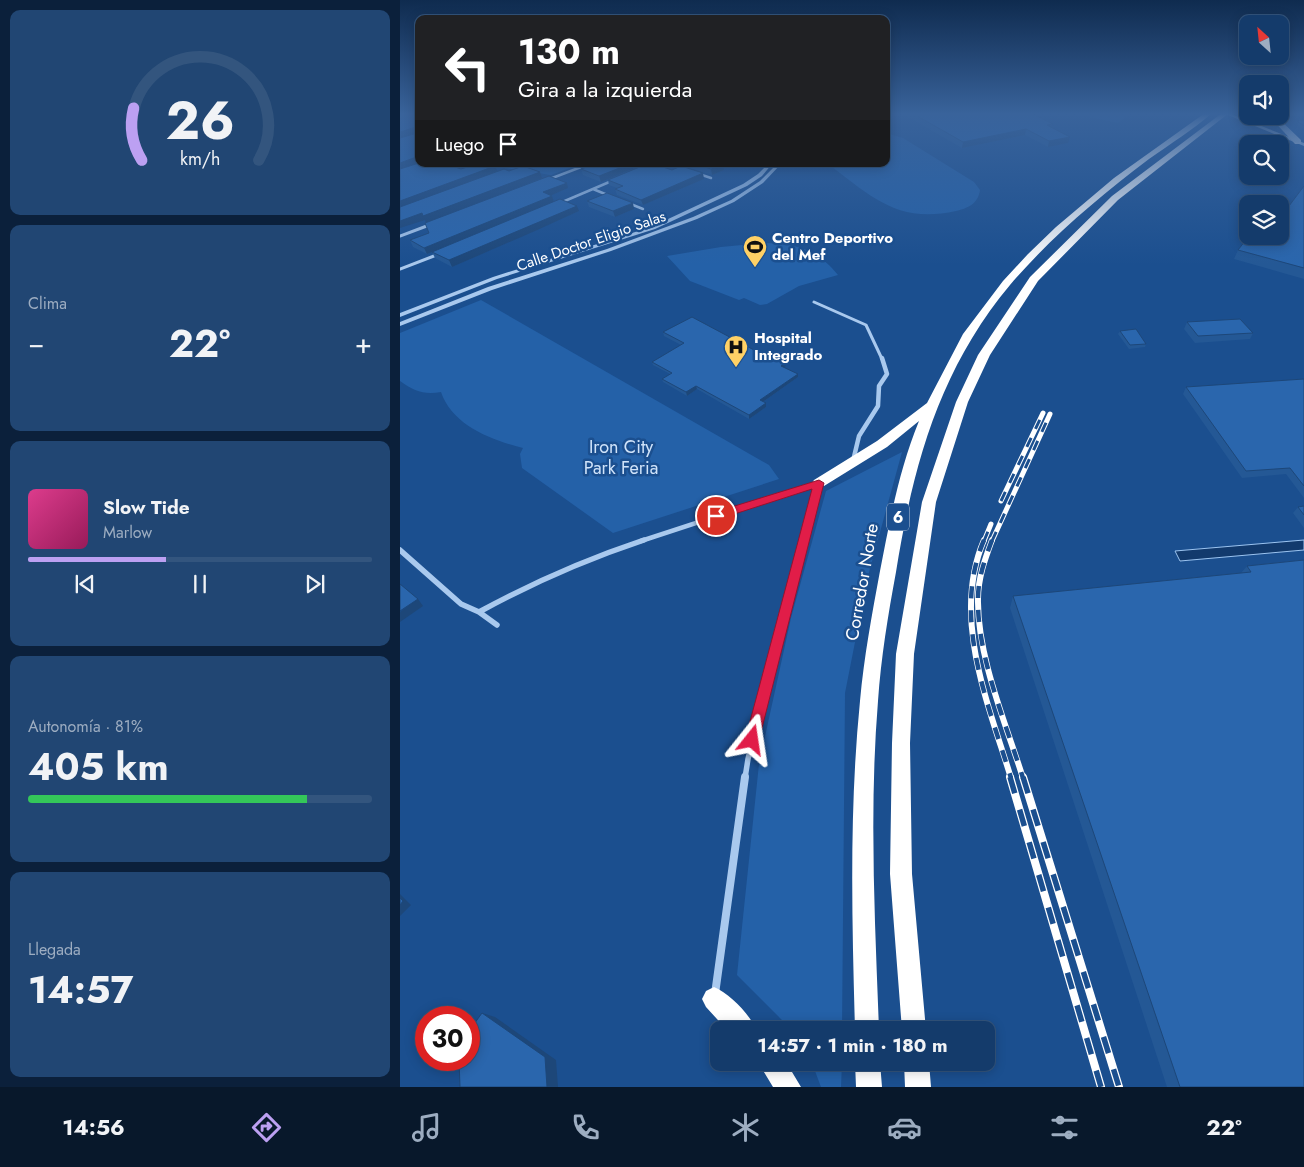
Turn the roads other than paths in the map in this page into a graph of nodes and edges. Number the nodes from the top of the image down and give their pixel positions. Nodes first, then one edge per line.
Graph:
1 (1143, 164) edge
2 (1156, 164) edge
3 (581, 167) edge
4 (678, 167) edge
5 (767, 167) edge
6 (778, 167) edge
7 (686, 170) edge
8 (695, 172) edge
9 (711, 178) edge
10 (617, 179) edge
11 (538, 183) edge
12 (592, 189) junction
13 (618, 199) edge
14 (626, 203) edge
15 (556, 204) edge
16 (643, 209) edge
17 (437, 222) edge
18 (400, 236) edge
19 (439, 253) edge
20 (400, 269) edge
21 (814, 302) dead end
22 (400, 315) edge
23 (400, 324) edge
24 (932, 405) junction
25 (852, 464) junction
26 (819, 483) junction
27 (400, 550) edge
28 (479, 612) junction
29 (497, 626) dead end
30 (714, 999) joint
31 (735, 1021) edge
32 (867, 1021) edge
33 (913, 1021) edge
34 (776, 1071) edge
35 (868, 1071) edge
36 (917, 1071) edge
37 (788, 1087) edge
38 (869, 1087) edge
39 (918, 1087) edge

1 - 24 highway, Corredor Norte / 6
2 - 33 highway, 6
3 - 11 street
4 - 7 street
5 - 22 street, Calle Doctor Eligio Salas
6 - 23 street, Calle Doctor Eligio Salas
8 - 9 street
10 - 12 street
12 - 13 street
12 - 15 street
14 - 16 street
17 - 18 street
19 - 20 street
21 - 25 street
24 - 25 highway
24 - 32 highway, Corredor Norte / 6
25 - 26 highway
26 - 28 street
26 - 30 street
27 - 28 street
28 - 29 street
30 - 31 highway
34 - 37 highway
35 - 38 highway
36 - 39 highway

